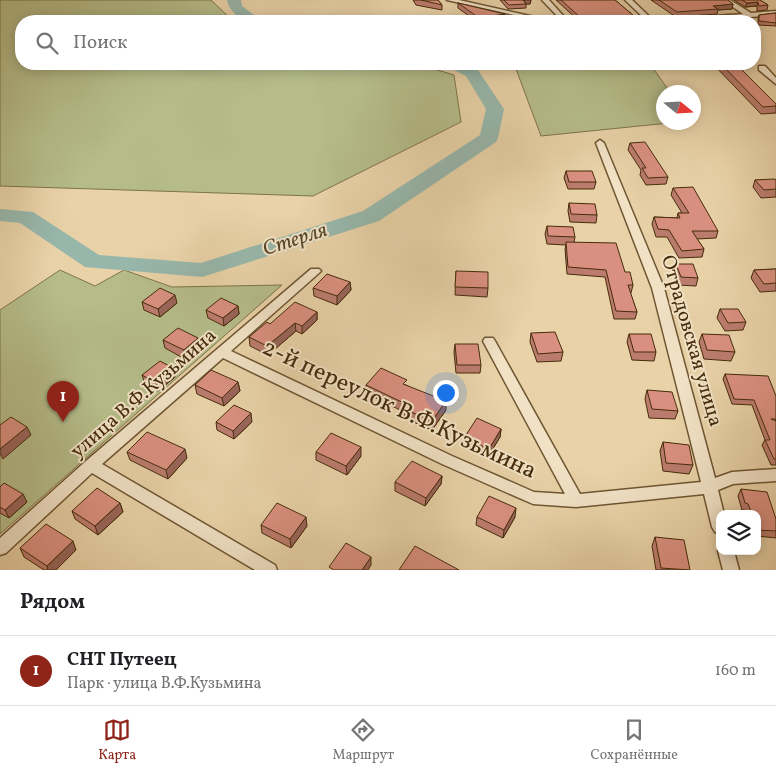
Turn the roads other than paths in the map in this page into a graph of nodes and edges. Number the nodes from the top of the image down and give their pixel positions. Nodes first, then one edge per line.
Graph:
1 (450, 0) edge
2 (544, 0) edge
3 (628, 0) edge
4 (726, 0) edge
5 (776, 14) edge
6 (521, 15) edge
7 (559, 15) edge
8 (644, 15) edge
9 (750, 15) joint
10 (762, 68) dead end
11 (776, 82) edge
12 (600, 142) dead end
13 (315, 271) dead end
14 (489, 341) dead end
15 (222, 352) junction
16 (91, 465) junction
17 (776, 475) edge
18 (709, 487) junction
19 (576, 501) junction
20 (716, 512) edge
21 (0, 548) edge
22 (727, 555) edge
23 (269, 570) edge
24 (731, 570) edge

1 - 6 street
2 - 7 street
3 - 8 street
4 - 9 street
5 - 9 street
10 - 11 street
12 - 18 street, Отрадовская улица
13 - 15 street, улица В.Ф.Кузьмина
14 - 19 street
15 - 16 street, улица В.Ф.Кузьмина
15 - 19 street, 2-й переулок В.Ф.Кузьмина
16 - 21 street, улица В.Ф.Кузьмина
16 - 23 street
17 - 18 street, 2-й переулок В.Ф.Кузьмина
18 - 19 street, 2-й переулок В.Ф.Кузьмина
18 - 20 street, Отрадовская улица
22 - 24 street

